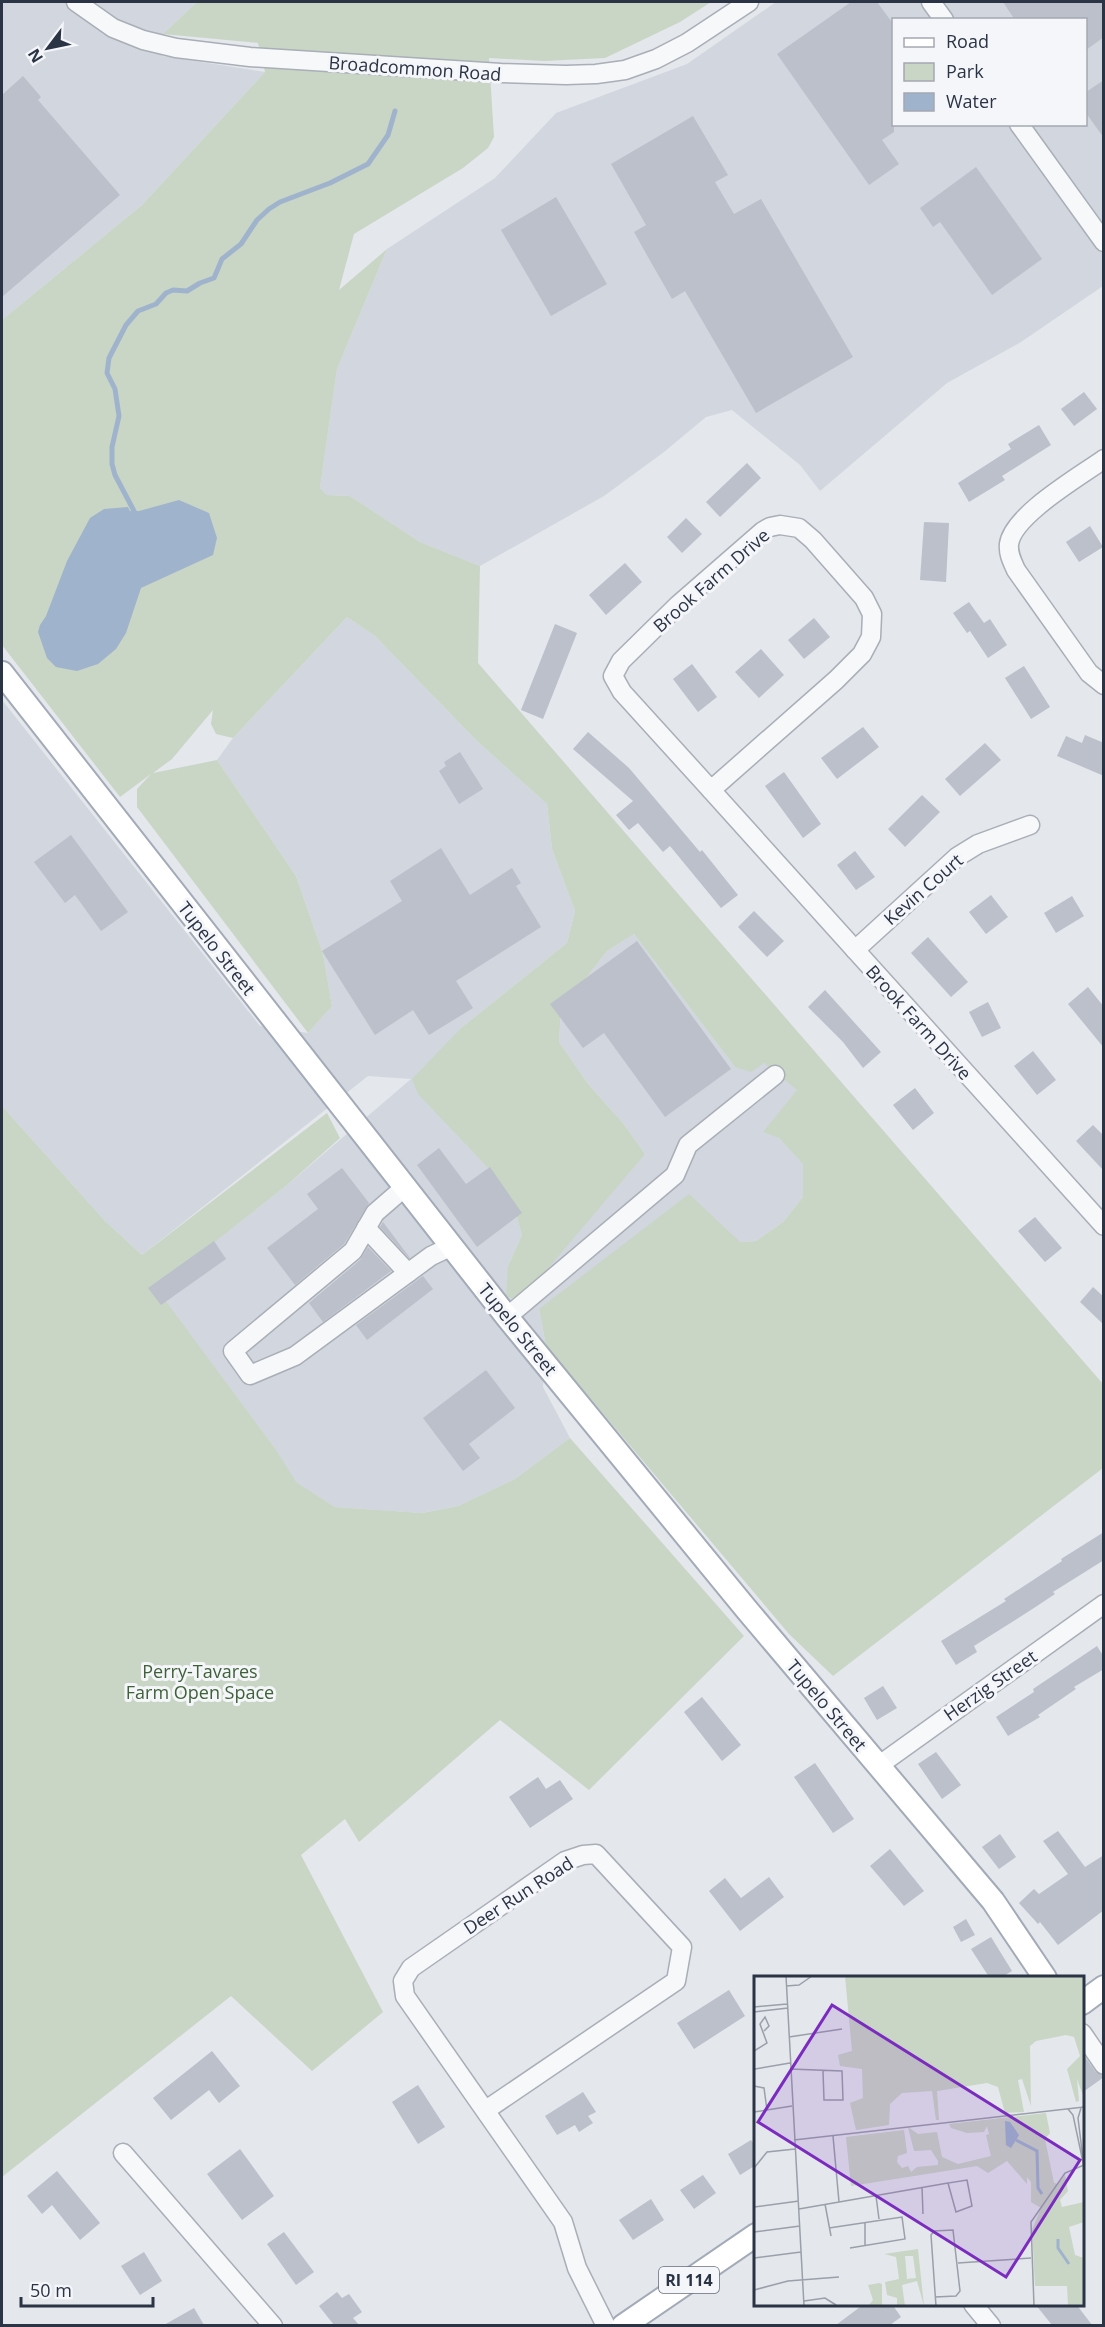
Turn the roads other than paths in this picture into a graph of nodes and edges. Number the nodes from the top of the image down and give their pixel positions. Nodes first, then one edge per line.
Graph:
1 (76, 2) edge
2 (749, 2) edge
3 (931, 2) edge
4 (943, 18) edge
5 (1020, 126) edge
6 (1104, 242) edge
7 (1104, 459) edge
8 (2, 673) edge
9 (1104, 685) edge
10 (711, 790) junction
11 (1030, 825) dead end
12 (855, 950) junction
13 (775, 1075) dead end
14 (405, 1187) junction
15 (1104, 1226) edge
16 (366, 1228) junction
17 (452, 1246) junction
18 (408, 1273) junction
19 (507, 1317) junction
20 (1104, 1604) edge
21 (878, 1766) junction
22 (1044, 1976) edge
23 (1104, 1987) edge
24 (1084, 2002) edge
25 (1084, 2034) edge
26 (1104, 2064) edge
27 (486, 2110) junction
28 (123, 2153) dead end
29 (754, 2236) edge
30 (974, 2306) edge
31 (985, 2323) edge
32 (273, 2325) edge
33 (606, 2325) edge
34 (623, 2325) edge

1 - 2 street, Broadcommon Road
3 - 4 street
5 - 6 street
7 - 9 street
8 - 14 main road, Tupelo Street
10 - 10 street, Brook Farm Drive
10 - 12 street, Brook Farm Drive
11 - 12 street, Kevin Court
12 - 15 street, Brook Farm Drive
13 - 19 street
14 - 16 street
14 - 17 main road, Tupelo Street
16 - 18 street
16 - 18 street
17 - 18 street
17 - 19 main road, Tupelo Street
19 - 21 main road, Tupelo Street
20 - 21 street, Herzig Street
21 - 22 main road, Tupelo Street
23 - 24 main road
25 - 26 street
27 - 27 street, Deer Run Road
27 - 33 street, Deer Run Road
28 - 32 street
29 - 34 main road, RI 114
30 - 31 street

